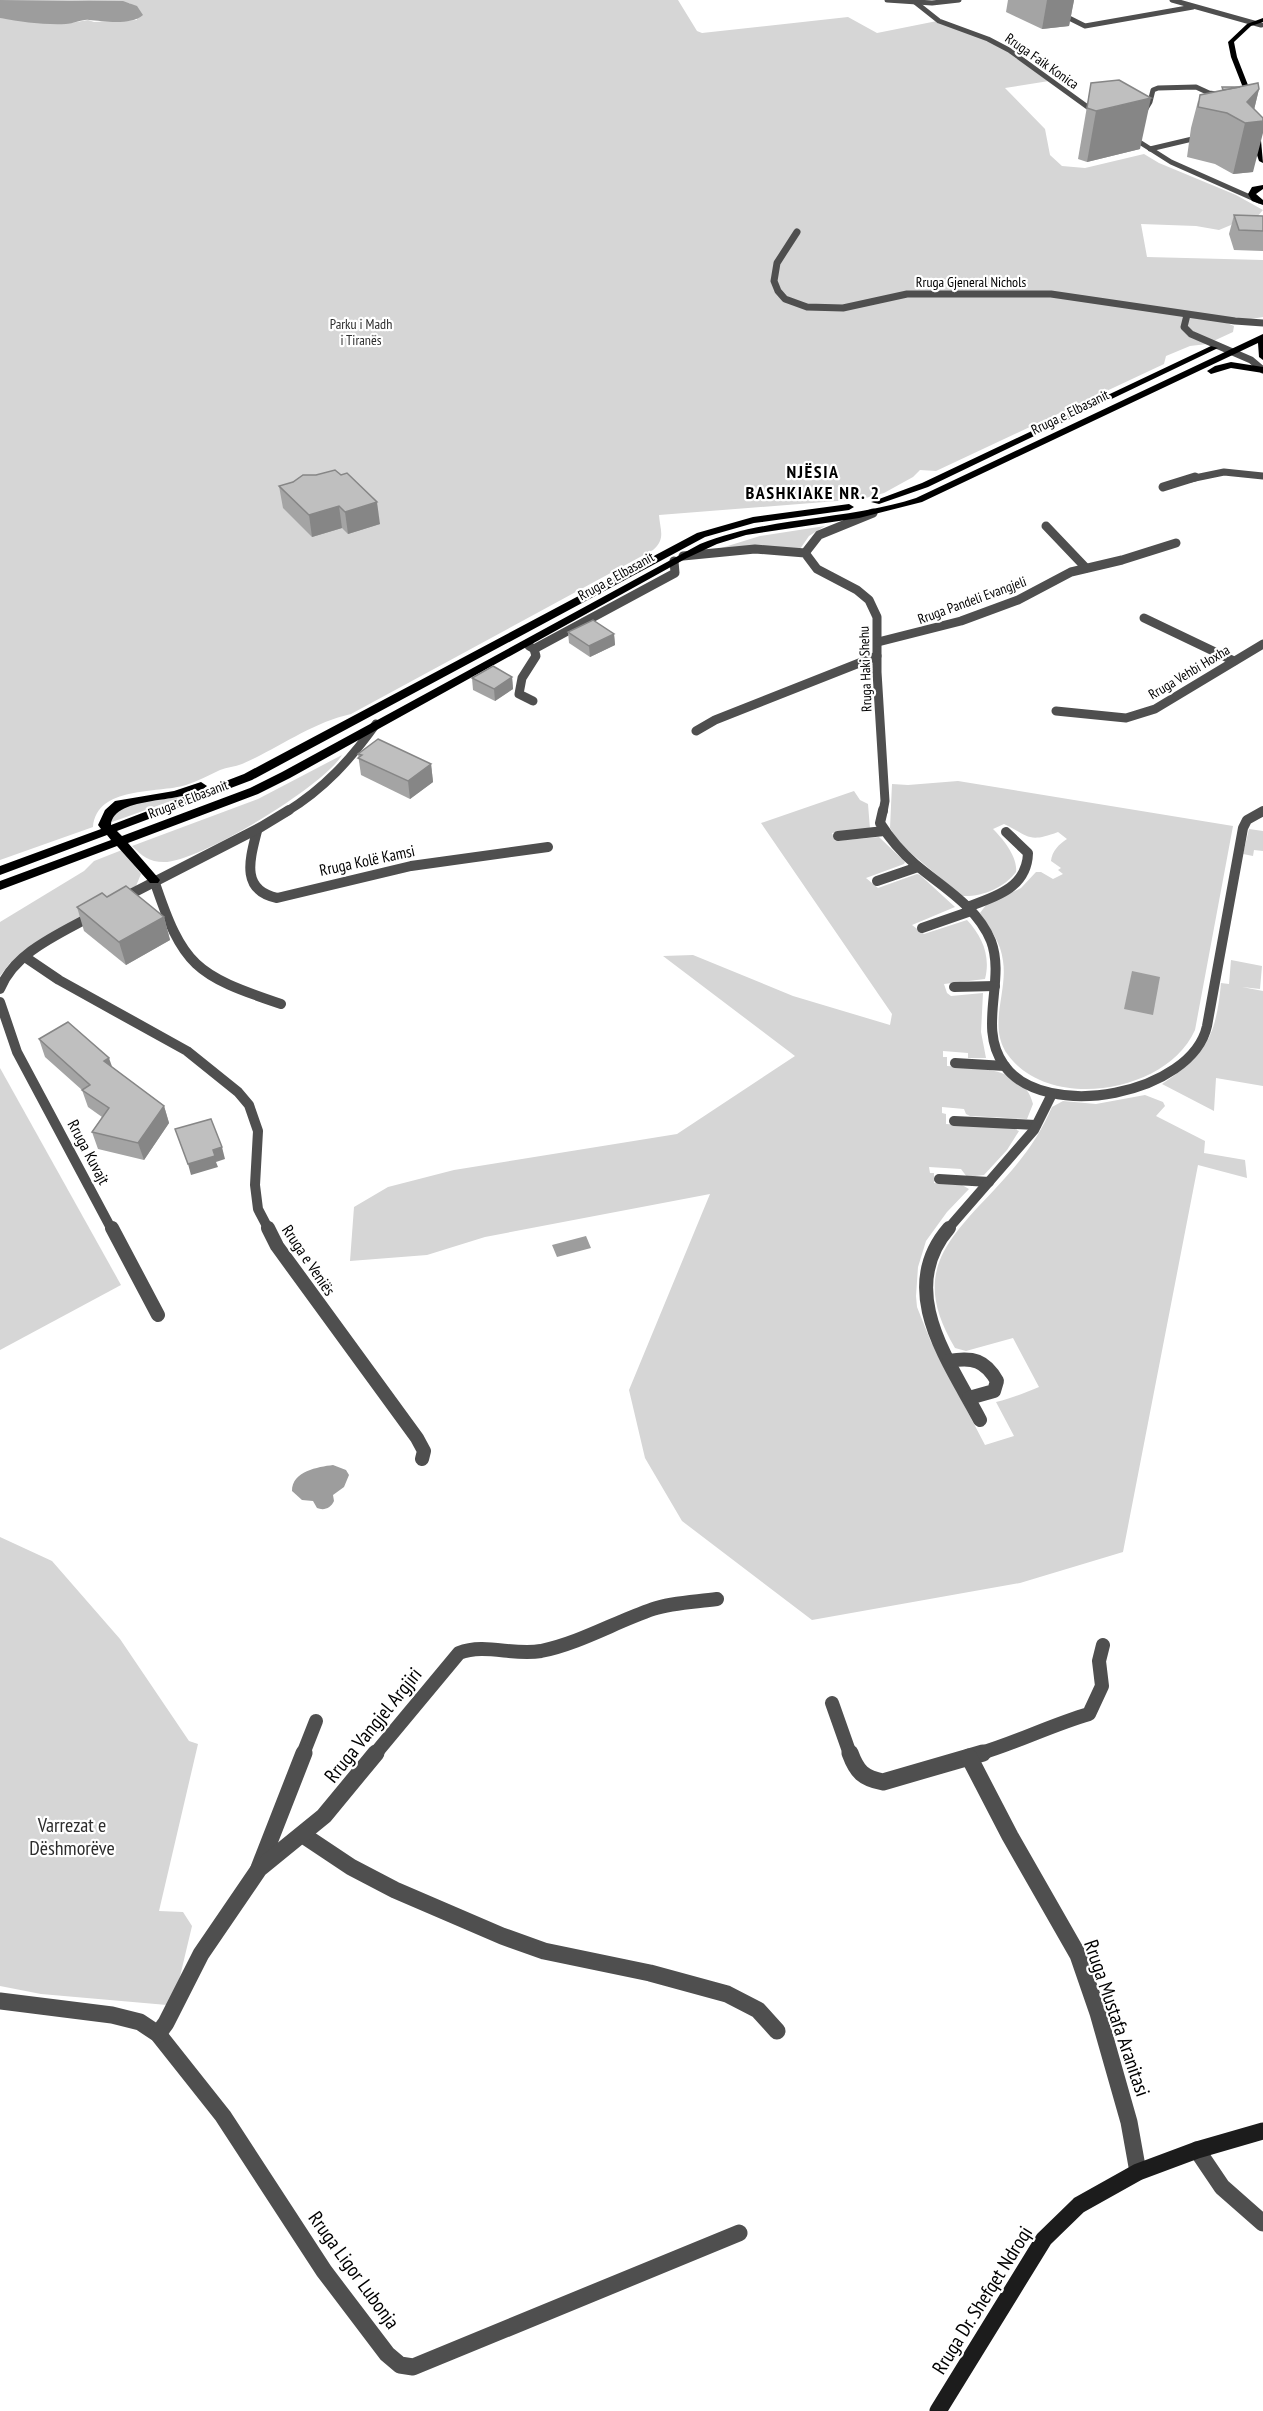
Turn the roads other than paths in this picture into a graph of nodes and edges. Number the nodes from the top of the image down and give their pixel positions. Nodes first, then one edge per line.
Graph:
1 (887, 0) edge
2 (959, 0) edge
3 (1033, 0) edge
4 (1165, 0) edge
5 (1172, 0) edge
6 (915, 2) junction
7 (1193, 7) junction
8 (1161, 13) junction
9 (1253, 23) junction
10 (1262, 23) edge
11 (1258, 94) edge
12 (1229, 96) edge
13 (1104, 118) edge
14 (1257, 121) junction
15 (1247, 128) edge
16 (1214, 133) edge
17 (1150, 149) junction
18 (1263, 161) edge
19 (1222, 183) junction
20 (1261, 187) edge
21 (1261, 202) edge
22 (797, 232) dead end
23 (1187, 315) junction
24 (1235, 321) junction
25 (1263, 324) edge
26 (1247, 330) joint
27 (1263, 337) edge
28 (1235, 344) junction
29 (1263, 357) edge
30 (1263, 370) edge
31 (1162, 385) junction
32 (1263, 476) edge
33 (1163, 487) dead end
34 (873, 513) junction
35 (1046, 526) dead end
36 (1176, 543) dead end
37 (805, 553) junction
38 (679, 558) junction
39 (1086, 568) junction
40 (1144, 618) dead end
41 (878, 642) junction
42 (1263, 644) edge
43 (530, 647) junction
44 (877, 656) junction
45 (1234, 661) junction
46 (533, 701) dead end
47 (1056, 711) dead end
48 (376, 724) junction
49 (696, 731) dead end
50 (291, 754) junction
51 (1263, 811) edge
52 (257, 831) junction
53 (885, 831) junction
54 (1006, 832) dead end
55 (838, 836) dead end
56 (548, 847) dead end
57 (918, 867) junction
58 (0, 871) edge
59 (154, 880) junction
60 (877, 881) dead end
61 (0, 886) edge
62 (969, 909) junction
63 (922, 928) dead end
64 (25, 957) junction
65 (995, 986) junction
66 (954, 987) dead end
67 (0, 989) edge
68 (0, 1002) edge
69 (281, 1004) dead end
70 (955, 1064) dead end
71 (1005, 1066) junction
72 (1052, 1094) junction
73 (954, 1120) dead end
74 (1036, 1125) junction
75 (939, 1179) dead end
76 (990, 1182) junction
77 (158, 1315) dead end
78 (950, 1360) junction
79 (969, 1398) junction
80 (980, 1420) dead end
81 (422, 1459) dead end
82 (717, 1599) dead end
83 (1103, 1645) dead end
84 (832, 1703) dead end
85 (316, 1720) dead end
86 (969, 1757) junction
87 (303, 1835) junction
88 (259, 1869) junction
89 (0, 2001) edge
90 (777, 2031) dead end
91 (158, 2034) junction
92 (1263, 2131) edge
93 (1197, 2150) junction
94 (1138, 2172) junction
95 (1263, 2223) edge
96 (739, 2233) dead end
97 (938, 2411) edge

1 - 6 street
2 - 6 street
3 - 8 street
4 - 8 street
5 - 7 street
6 - 13 street, Rruga Faik Konica
7 - 8 street
7 - 9 street
9 - 10 main road
9 - 14 main road
10 - 11 main road
12 - 17 street
14 - 15 street
14 - 18 main road
16 - 17 street
17 - 19 street
19 - 20 street
19 - 21 street
20 - 21 main road
22 - 23 street, Rruga Gjeneral Nichols
23 - 24 street, Rruga Gjeneral Nichols
23 - 30 street
24 - 25 street, Rruga Gjeneral Nichols
24 - 26 street
25 - 26 main road
27 - 28 main road, Rruga e Elbasanit
27 - 29 main road
28 - 31 main road, Rruga e Elbasanit
28 - 50 main road, Rruga e Elbasanit
30 - 31 main road
31 - 34 main road, Rruga e Elbasanit
32 - 33 street
34 - 37 street
34 - 38 main road, Rruga e Elbasanit
35 - 39 street
36 - 39 street, Rruga Pandeli Evangjeli
37 - 38 street
37 - 41 street, Rruga Haki Shehu
38 - 43 main road, Rruga e Elbasanit
39 - 41 street, Rruga Pandeli Evangjeli
40 - 45 street
41 - 44 street, Rruga Haki Shehu
42 - 45 street, Rruga Vehbi Hoxha
43 - 46 street
43 - 48 main road, Rruga e Elbasanit
44 - 49 street
44 - 53 street, Rruga Haki Shehu
45 - 47 street, Rruga Vehbi Hoxha
48 - 52 street
48 - 61 main road, Rruga e Elbasanit
50 - 58 main road, Rruga e Elbasanit
50 - 59 main road
51 - 72 street
52 - 56 street, Rruga Kolë Kamsi
52 - 59 street
53 - 55 street
53 - 57 street
54 - 62 street
57 - 60 street
57 - 62 street
59 - 64 street
59 - 69 street
62 - 63 street
62 - 65 street
64 - 67 street
64 - 81 street, Rruga e Veniës
65 - 66 street
65 - 71 street
68 - 77 street, Rruga Kuvajt
70 - 71 street
71 - 72 street
72 - 74 street
73 - 74 street
74 - 76 street
75 - 76 street
76 - 78 street
78 - 79 street
78 - 79 street
79 - 80 street
82 - 87 street, Rruga Vangjel Argjiri
83 - 86 street
84 - 86 street
85 - 88 street
86 - 94 street, Rruga Mustafa Aranitasi
87 - 88 street, Rruga Vangjel Argjiri
87 - 90 street
88 - 91 street, Rruga Vangjel Argjiri
89 - 91 street, Rruga Ligor Lubonja
91 - 96 street, Rruga Ligor Lubonja
92 - 93 main road, Rruga Dr. Shefqet Ndroqi
93 - 94 main road, Rruga Dr. Shefqet Ndroqi
93 - 95 street
94 - 97 main road, Rruga Dr. Shefqet Ndroqi

